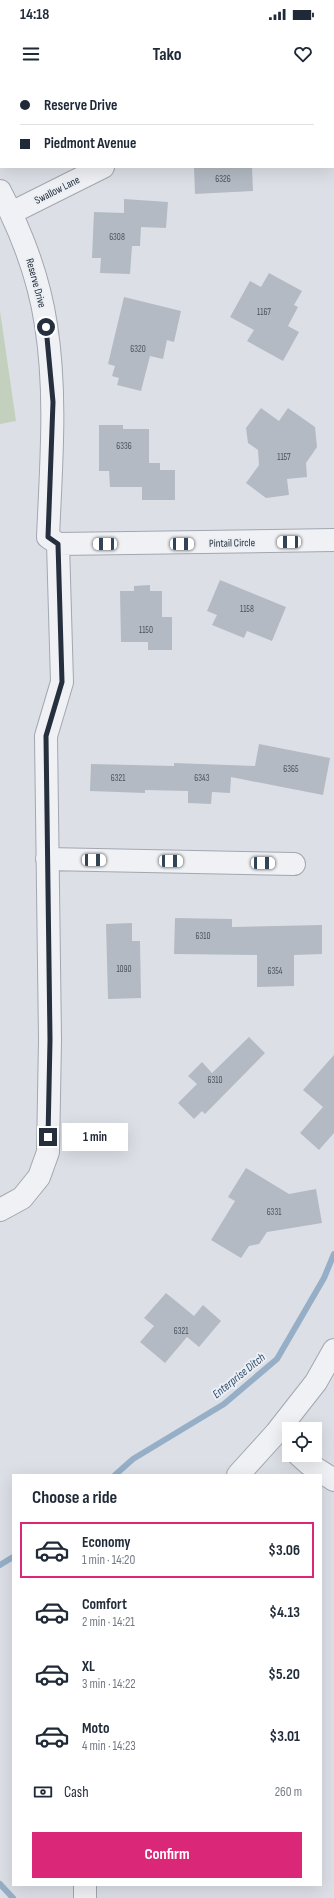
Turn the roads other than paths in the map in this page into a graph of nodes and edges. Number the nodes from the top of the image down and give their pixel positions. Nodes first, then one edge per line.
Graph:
1 (100, 168) edge
2 (0, 191) edge
3 (11, 213) junction
4 (334, 540) edge
5 (58, 544) junction
6 (47, 859) junction
7 (294, 864) dead end
8 (0, 1210) edge
9 (334, 1350) edge
10 (292, 1422) edge
11 (282, 1439) edge
12 (307, 1462) edge
13 (239, 1474) edge
14 (334, 1480) edge
15 (85, 1886) edge
16 (85, 1898) edge

1 - 3 street, Swallow Lane
2 - 3 street, Reserve Drive
3 - 5 street, Reserve Drive
4 - 5 street, Pintail Circle
5 - 6 street
6 - 7 street
6 - 8 street
9 - 10 street
11 - 13 street
12 - 14 street
15 - 16 street

